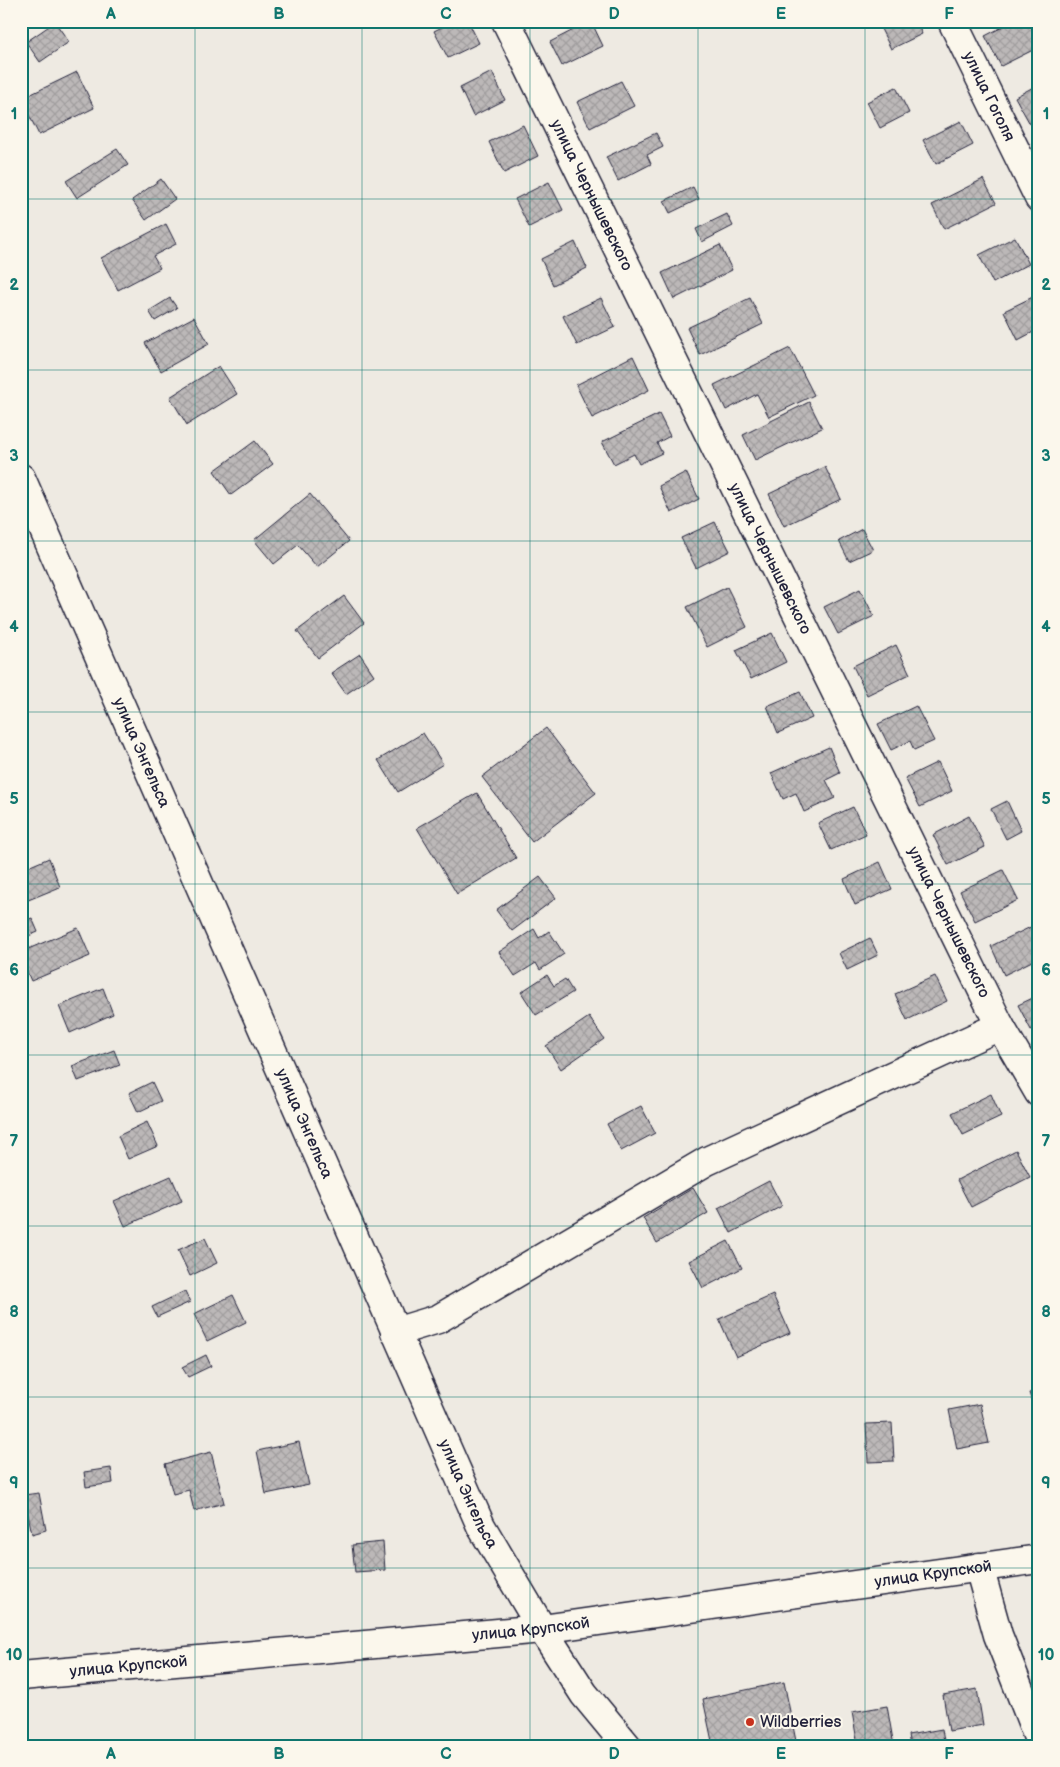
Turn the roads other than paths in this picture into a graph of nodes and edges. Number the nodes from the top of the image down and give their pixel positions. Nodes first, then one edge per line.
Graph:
1 (506, 21) edge
2 (952, 21) edge
3 (1039, 198) edge
4 (21, 478) edge
5 (1000, 1026) junction
6 (1039, 1093) edge
7 (395, 1332) junction
8 (1039, 1560) edge
9 (979, 1567) junction
10 (542, 1630) junction
11 (21, 1676) edge
12 (1039, 1740) edge
13 (627, 1746) edge

1 - 5 street, улица Чернышевского
2 - 3 street, улица Гоголя
4 - 7 street, улица Энгельса
5 - 6 street, улица Чернышевского
5 - 7 street
7 - 10 street, улица Энгельса
8 - 9 street, улица Крупской
9 - 10 street, улица Крупской
9 - 12 street
10 - 11 street, улица Крупской
10 - 13 street, улица Энгельса

